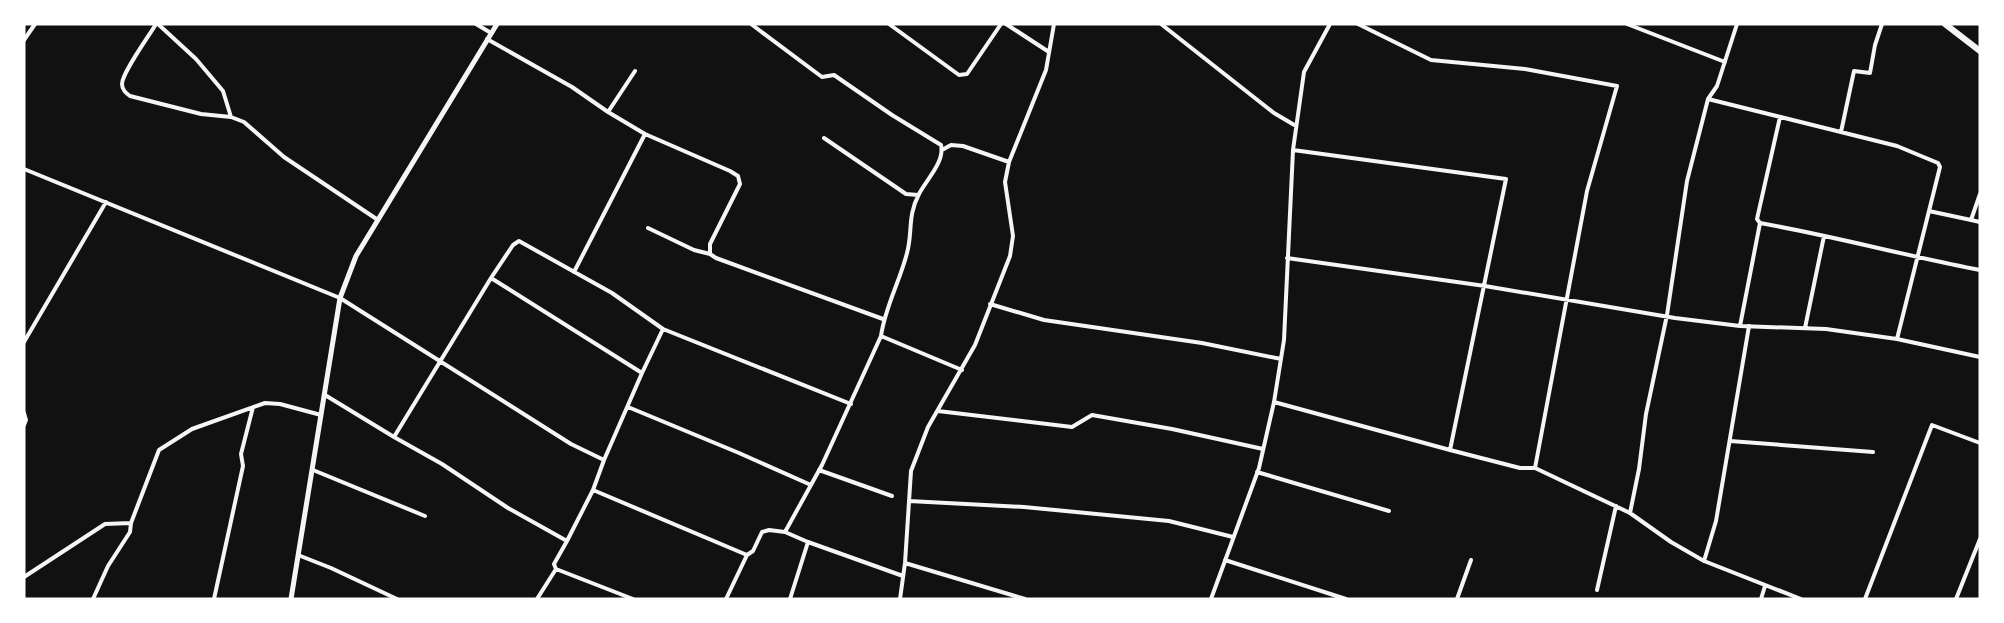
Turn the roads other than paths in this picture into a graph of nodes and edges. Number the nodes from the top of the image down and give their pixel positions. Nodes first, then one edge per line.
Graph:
1 (35, 24) edge
2 (157, 24) edge
3 (476, 24) edge
4 (497, 24) edge
5 (751, 24) edge
6 (889, 24) edge
7 (1001, 24) edge
8 (1006, 24) edge
9 (1054, 24) edge
10 (1161, 24) edge
11 (1330, 24) edge
12 (1358, 24) edge
13 (1627, 24) edge
14 (1737, 24) edge
15 (1882, 24) edge
16 (1945, 24) edge
17 (491, 33) junction
18 (487, 39) junction
19 (24, 40) edge
20 (1980, 51) edge
21 (1049, 52) junction
22 (1725, 62) junction
23 (635, 71) dead end
24 (1708, 99) junction
25 (608, 112) junction
26 (231, 117) junction
27 (1780, 117) junction
28 (1296, 126) junction
29 (1841, 132) junction
30 (645, 134) junction
31 (824, 138) dead end
32 (942, 150) junction
33 (1293, 150) junction
34 (1009, 162) junction
35 (24, 169) edge
36 (1980, 194) edge
37 (918, 195) junction
38 (106, 202) junction
39 (1929, 211) junction
40 (378, 220) junction
41 (1971, 220) junction
42 (1980, 222) edge
43 (1760, 223) junction
44 (648, 228) dead end
45 (1824, 236) junction
46 (710, 254) junction
47 (1287, 258) junction
48 (1917, 258) junction
49 (1980, 270) edge
50 (574, 272) junction
51 (491, 278) junction
52 (1485, 286) junction
53 (340, 298) junction
54 (1567, 300) junction
55 (990, 304) junction
56 (1666, 315) junction
57 (883, 319) junction
58 (1740, 326) junction
59 (1749, 326) junction
60 (1805, 328) junction
61 (663, 329) junction
62 (881, 336) junction
63 (1897, 339) junction
64 (24, 342) edge
65 (1980, 357) edge
66 (1281, 359) junction
67 (439, 362) junction
68 (962, 370) junction
69 (642, 373) junction
70 (325, 395) junction
71 (1274, 402) junction
72 (851, 404) junction
73 (253, 407) junction
74 (628, 407) junction
75 (938, 411) junction
76 (24, 413) edge
77 (321, 414) junction
78 (24, 425) edge
79 (394, 438) junction
80 (1730, 441) junction
81 (1980, 443) edge
82 (1263, 449) junction
83 (1450, 450) junction
84 (1873, 452) dead end
85 (604, 460) junction
86 (1535, 468) junction
87 (313, 470) junction
88 (819, 470) junction
89 (1257, 472) junction
90 (811, 485) junction
91 (593, 490) junction
92 (892, 496) dead end
93 (909, 501) junction
94 (1616, 506) junction
95 (1389, 511) dead end
96 (1630, 513) junction
97 (425, 516) dead end
98 (131, 523) junction
99 (785, 532) junction
100 (1233, 537) junction
101 (1980, 539) edge
102 (567, 541) junction
103 (808, 542) junction
104 (298, 555) junction
105 (747, 555) junction
106 (1225, 560) junction
107 (1472, 560) dead end
108 (1704, 561) junction
109 (905, 563) junction
110 (556, 568) junction
111 (903, 576) junction
112 (24, 577) edge
113 (1765, 586) junction
114 (1597, 590) dead end
115 (93, 599) edge
116 (214, 599) edge
117 (291, 599) edge
118 (397, 599) edge
119 (537, 599) edge
120 (633, 599) edge
121 (726, 599) edge
122 (790, 599) edge
123 (900, 599) edge
124 (1025, 599) edge
125 (1211, 599) edge
126 (1346, 599) edge
127 (1457, 599) edge
128 (1761, 599) edge
129 (1801, 599) edge
130 (1865, 599) edge
131 (1956, 599) edge

1 - 19 street
2 - 26 street
2 - 26 street
3 - 17 street
4 - 17 street
5 - 32 street
6 - 7 street
8 - 21 street
9 - 21 street
10 - 28 street
11 - 28 street
12 - 54 street
13 - 22 street
14 - 22 street
15 - 29 street
16 - 20 main road
17 - 18 street
18 - 25 street
18 - 40 street
21 - 34 street
22 - 24 street
23 - 25 street
24 - 27 street
24 - 56 street
25 - 30 street
26 - 40 street
27 - 29 street
27 - 43 street
28 - 33 street
29 - 39 street
30 - 46 street
30 - 50 street
31 - 37 street
32 - 34 street
32 - 37 street
33 - 47 street
33 - 52 street
34 - 55 street
35 - 38 street
36 - 41 street
37 - 57 street
38 - 53 street
38 - 64 street
39 - 41 street
39 - 48 street
40 - 53 street
41 - 42 street
43 - 45 street
43 - 58 street
44 - 46 street
45 - 48 street
45 - 60 street
46 - 57 street
47 - 52 street
47 - 66 street
48 - 49 street
48 - 63 street
50 - 51 street
50 - 61 street
51 - 67 street
51 - 69 street
52 - 54 street
52 - 83 street
53 - 67 street
53 - 70 street
54 - 56 street
54 - 86 street
55 - 66 street
55 - 68 street
56 - 58 street
56 - 96 street
57 - 62 street
58 - 59 street
59 - 60 street
59 - 80 street
60 - 63 street
61 - 69 street
61 - 72 street
62 - 68 street
62 - 72 street
63 - 65 street
66 - 71 street
67 - 79 street
67 - 85 street
68 - 75 street
69 - 74 street
70 - 77 street
70 - 79 street
71 - 82 street
71 - 83 street
72 - 88 street
73 - 77 street
73 - 98 street
73 - 116 street
74 - 85 street
74 - 90 street
75 - 82 street
75 - 93 street
76 - 78 street
77 - 87 street
79 - 102 street
80 - 84 street
80 - 108 street
81 - 130 street
82 - 89 street
83 - 86 street
85 - 91 street
86 - 94 street
87 - 97 street
87 - 104 street
88 - 90 street
88 - 92 street
89 - 95 street
89 - 100 street
90 - 99 street
91 - 102 street
91 - 105 street
93 - 100 street
93 - 109 street
94 - 96 street
94 - 114 street
96 - 108 street
98 - 112 street
98 - 115 street
99 - 103 street
99 - 105 street
100 - 106 street
101 - 131 street
102 - 110 street
103 - 111 street
103 - 122 street
104 - 117 street
104 - 118 street
105 - 121 street
106 - 125 street
106 - 126 street
107 - 127 street
108 - 113 street
109 - 111 street
109 - 124 street
110 - 119 street
110 - 120 street
111 - 123 street
113 - 128 street
113 - 129 street

